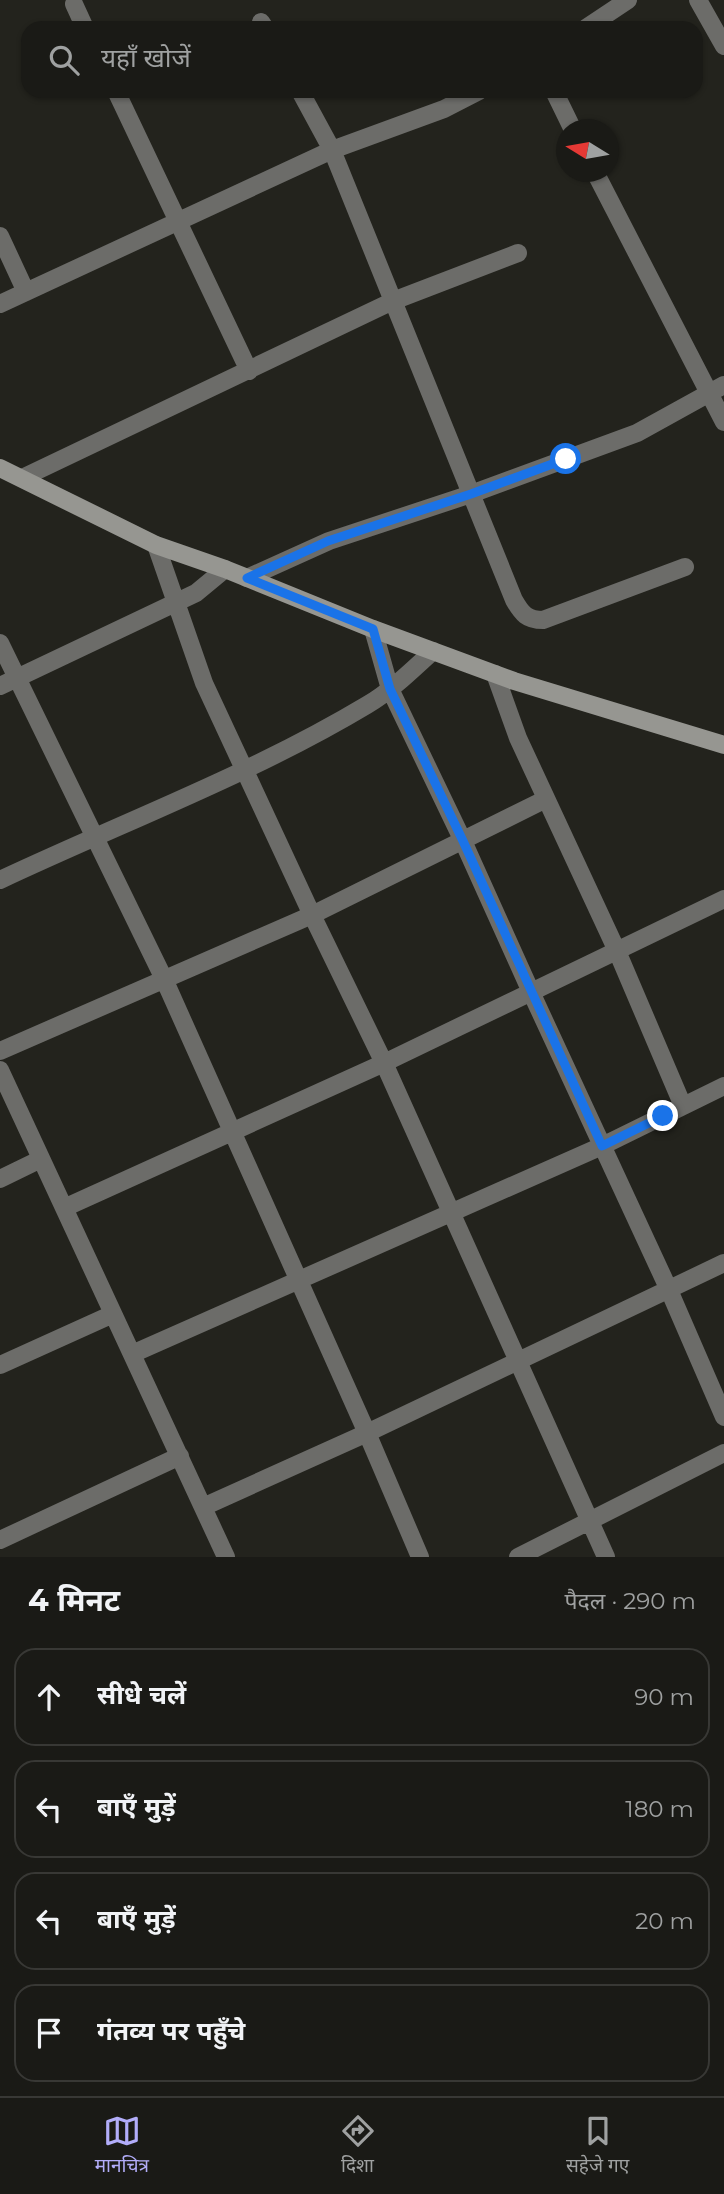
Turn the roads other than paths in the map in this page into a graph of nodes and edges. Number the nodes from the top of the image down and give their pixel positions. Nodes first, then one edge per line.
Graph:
1 (628, 0) edge
2 (698, 0) edge
3 (74, 4) dead end
4 (82, 21) edge
5 (596, 21) edge
6 (724, 46) edge
7 (119, 98) edge
8 (304, 98) edge
9 (465, 98) edge
10 (557, 98) edge
11 (568, 119) edge
12 (332, 149) junction
13 (601, 182) edge
14 (178, 220) junction
15 (0, 236) edge
16 (518, 253) dead end
17 (26, 292) junction
18 (393, 301) junction
19 (0, 304) edge
20 (249, 371) junction
21 (716, 389) edge
22 (724, 422) edge
23 (0, 468) edge
24 (22, 478) junction
25 (471, 494) junction
26 (156, 545) junction
27 (685, 567) dead end
28 (225, 569) junction
29 (247, 578) junction
30 (176, 603) junction
31 (373, 629) junction
32 (0, 643) edge
33 (433, 651) junction
34 (495, 674) junction
35 (8, 683) edge
36 (390, 689) junction
37 (724, 746) edge
38 (244, 770) junction
39 (546, 799) junction
40 (93, 836) junction
41 (463, 841) junction
42 (0, 880) edge
43 (724, 900) edge
44 (312, 915) junction
45 (617, 951) junction
46 (164, 979) junction
47 (531, 992) junction
48 (0, 1051) edge
49 (384, 1063) junction
50 (0, 1070) edge
51 (724, 1086) edge
52 (683, 1106) junction
53 (232, 1130) junction
54 (602, 1146) junction
55 (41, 1159) junction
56 (0, 1179) edge
57 (64, 1208) junction
58 (453, 1212) junction
59 (724, 1263) edge
60 (297, 1281) junction
61 (669, 1290) junction
62 (113, 1314) junction
63 (132, 1354) junction
64 (518, 1361) junction
65 (0, 1365) edge
66 (724, 1417) edge
67 (367, 1433) junction
68 (724, 1453) edge
69 (180, 1456) junction
70 (203, 1507) junction
71 (591, 1522) junction
72 (0, 1540) edge
73 (226, 1557) edge
74 (419, 1557) edge
75 (518, 1557) edge
76 (606, 1557) edge

1 - 5 street
2 - 6 street
3 - 4 street
7 - 14 street
8 - 12 street
9 - 12 street
10 - 11 street
12 - 14 street
12 - 18 street
13 - 21 street
14 - 17 street
14 - 20 street
15 - 17 street
16 - 18 street
17 - 19 street
18 - 20 street
18 - 25 street
20 - 24 street
21 - 22 street
21 - 25 street
23 - 24 street
24 - 26 street
25 - 27 street
25 - 29 street
26 - 28 street
26 - 30 street
28 - 29 street
28 - 30 street
29 - 31 street
30 - 35 street
30 - 38 street
31 - 33 street
31 - 36 street
32 - 35 street
33 - 34 street
33 - 36 street
34 - 37 street
34 - 39 street
35 - 40 street
36 - 38 street
36 - 41 street
38 - 40 street
38 - 44 street
39 - 41 street
39 - 45 street
40 - 42 street
40 - 46 street
41 - 44 street
41 - 47 street
43 - 45 street
44 - 46 street
44 - 49 street
45 - 47 street
45 - 52 street
46 - 48 street
46 - 53 street
47 - 49 street
47 - 54 street
49 - 53 street
49 - 58 street
50 - 55 street
51 - 52 street
52 - 54 street
53 - 57 street
53 - 60 street
54 - 58 street
54 - 61 street
55 - 56 street
55 - 57 street
57 - 62 street
58 - 60 street
58 - 64 street
59 - 61 street
60 - 63 street
60 - 67 street
61 - 64 street
61 - 66 street
62 - 63 street
62 - 65 street
63 - 69 street
64 - 67 street
64 - 71 street
67 - 70 street
67 - 74 street
68 - 71 street
69 - 70 street
69 - 72 street
70 - 73 street
71 - 75 street
71 - 76 street

